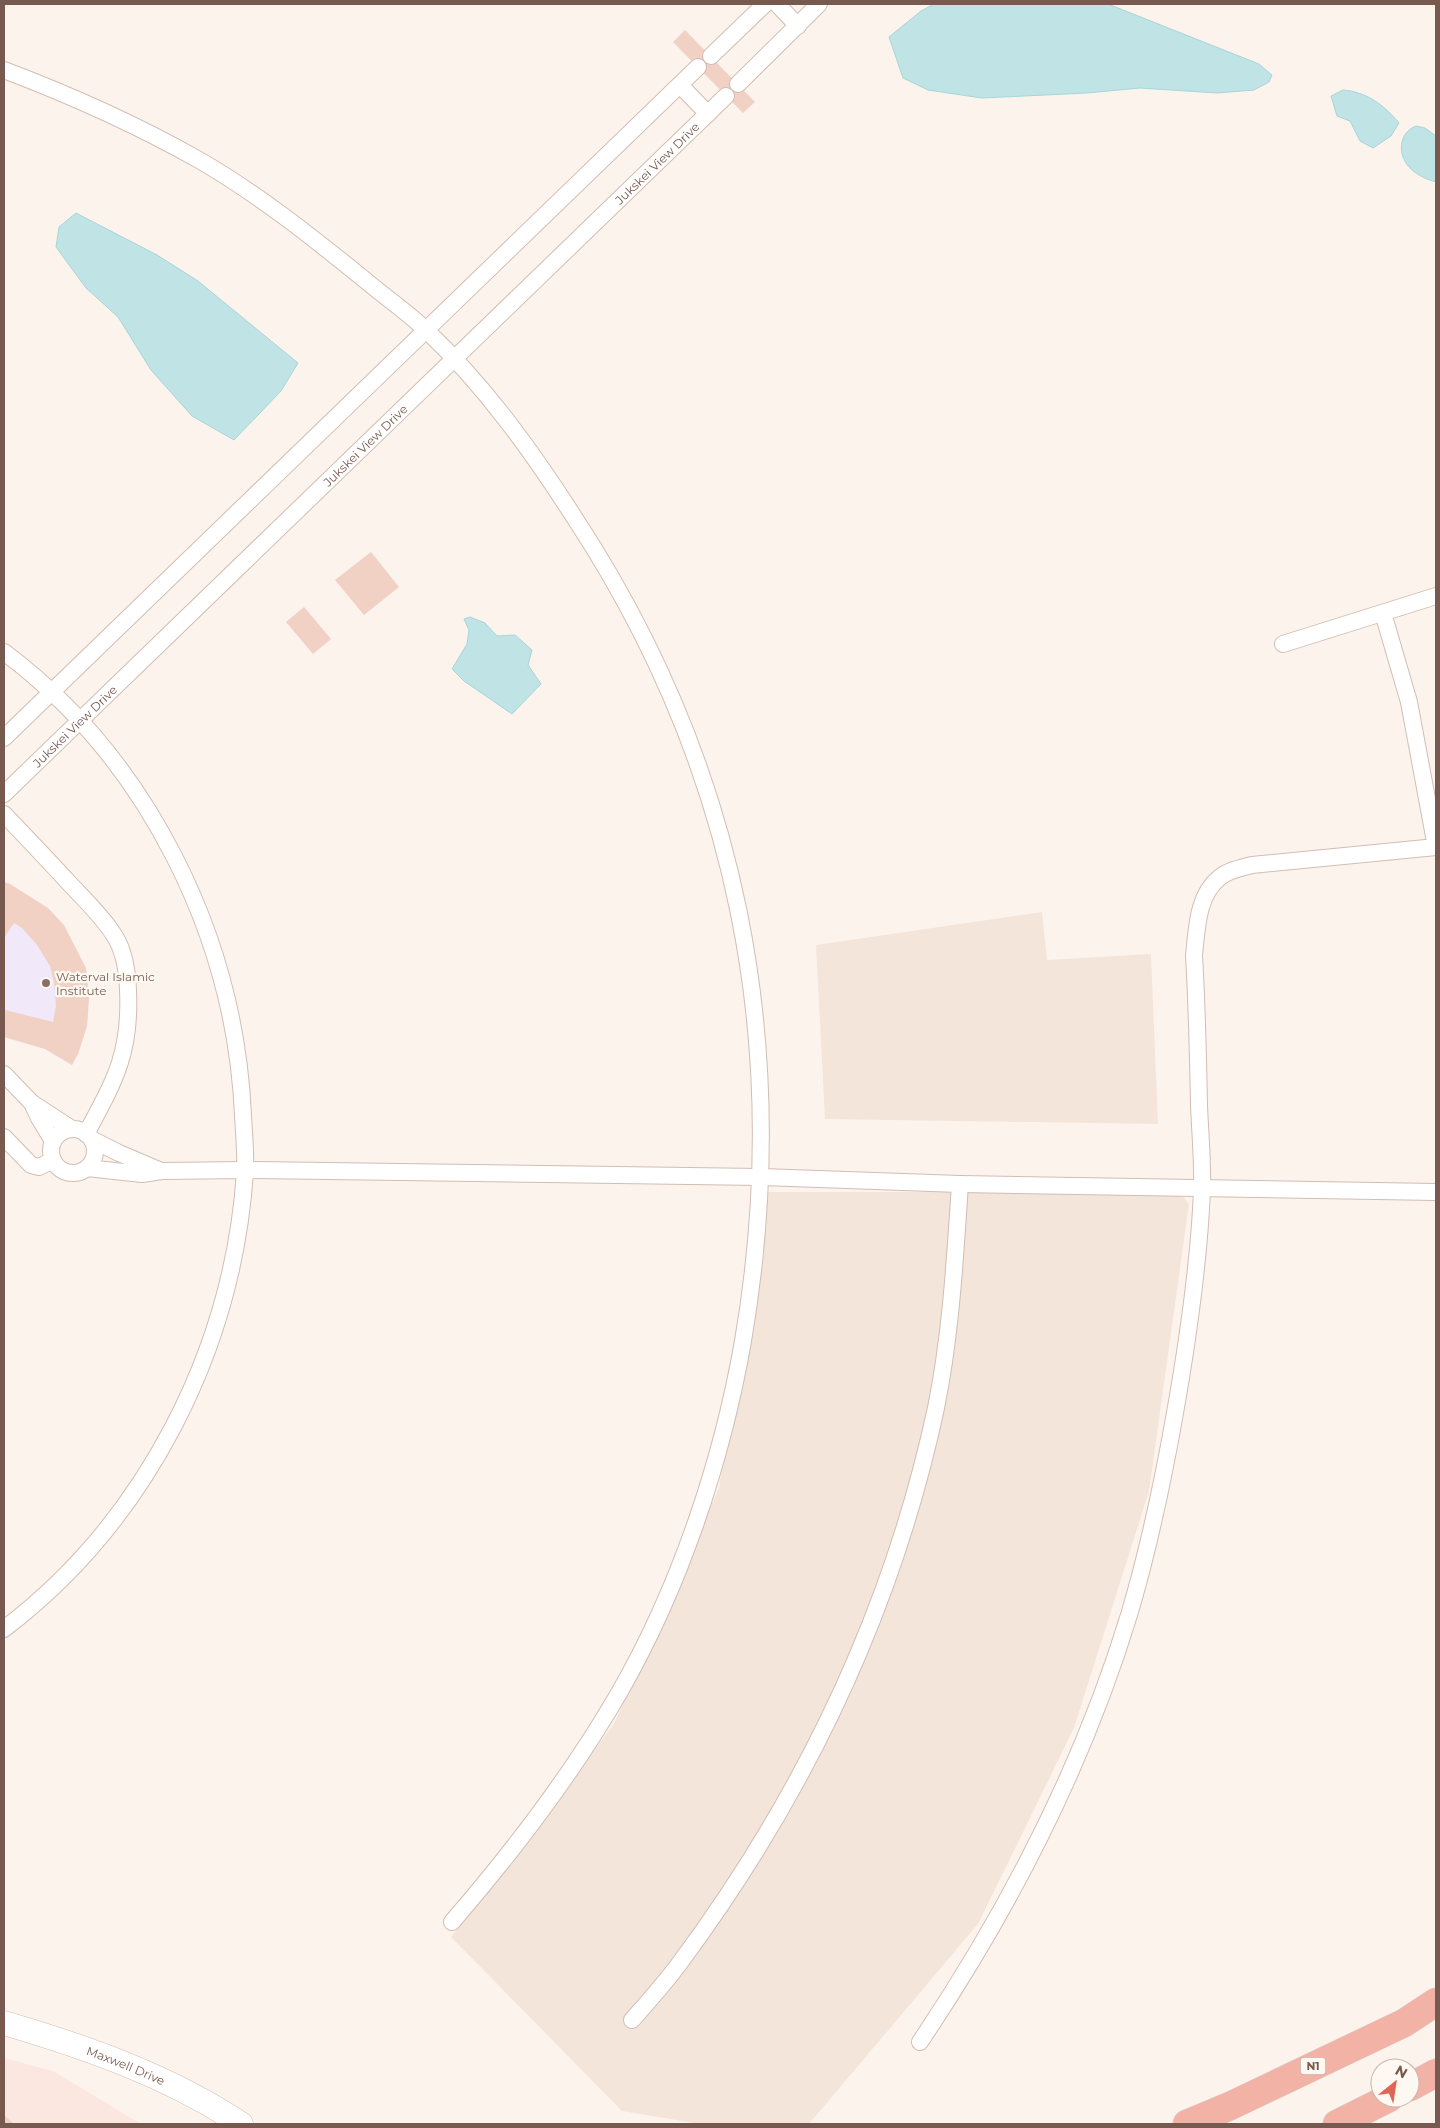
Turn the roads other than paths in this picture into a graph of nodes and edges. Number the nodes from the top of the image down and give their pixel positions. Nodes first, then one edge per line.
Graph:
1 (765, 4) edge
2 (777, 4) edge
3 (819, 4) edge
4 (798, 26) junction
5 (710, 56) dead end
6 (698, 68) dead end
7 (4, 70) edge
8 (738, 84) dead end
9 (680, 85) junction
10 (726, 96) dead end
11 (708, 114) junction
12 (426, 330) junction
13 (453, 359) junction
14 (1436, 596) edge
15 (1383, 613) junction
16 (1283, 644) dead end
17 (4, 652) edge
18 (52, 691) junction
19 (79, 720) junction
20 (4, 738) edge
21 (4, 794) edge
22 (4, 814) edge
23 (1436, 847) edge
24 (4, 1074) edge
25 (32, 1103) junction
26 (83, 1134) junction
27 (4, 1137) edge
28 (54, 1140) junction
29 (53, 1160) junction
30 (87, 1168) junction
31 (245, 1170) junction
32 (162, 1171) junction
33 (761, 1177) junction
34 (960, 1184) junction
35 (1202, 1189) junction
36 (1436, 1192) edge
37 (4, 1629) edge
38 (452, 1922) dead end
39 (1436, 2002) edge
40 (632, 2020) dead end
41 (4, 2023) edge
42 (920, 2042) dead end
43 (1436, 2074) edge
44 (1420, 2082) edge
45 (1370, 2108) edge
46 (241, 2124) edge
47 (1187, 2124) edge
48 (1337, 2124) edge

1 - 5 street
2 - 4 street
3 - 4 street
4 - 8 street
6 - 9 street
7 - 12 street
9 - 11 street
9 - 12 street
10 - 11 street, Jukskei View Drive
11 - 13 street, Jukskei View Drive
12 - 13 street
12 - 18 street
13 - 19 street, Jukskei View Drive
13 - 33 street
14 - 15 street
15 - 16 street
15 - 23 street
17 - 18 street
18 - 19 street
18 - 20 street
19 - 21 street, Jukskei View Drive
19 - 31 street
22 - 26 street
23 - 35 street
24 - 25 street
25 - 26 street
25 - 28 street
26 - 28 street
26 - 30 street
26 - 32 street
27 - 29 street
28 - 29 street
29 - 30 street
30 - 32 street
31 - 32 street
31 - 33 street
31 - 37 street
33 - 34 street
33 - 38 street
34 - 35 street
34 - 40 street
35 - 36 street
35 - 42 street
39 - 47 highway, N1
41 - 46 main road, Maxwell Drive
43 - 44 highway
45 - 48 highway

